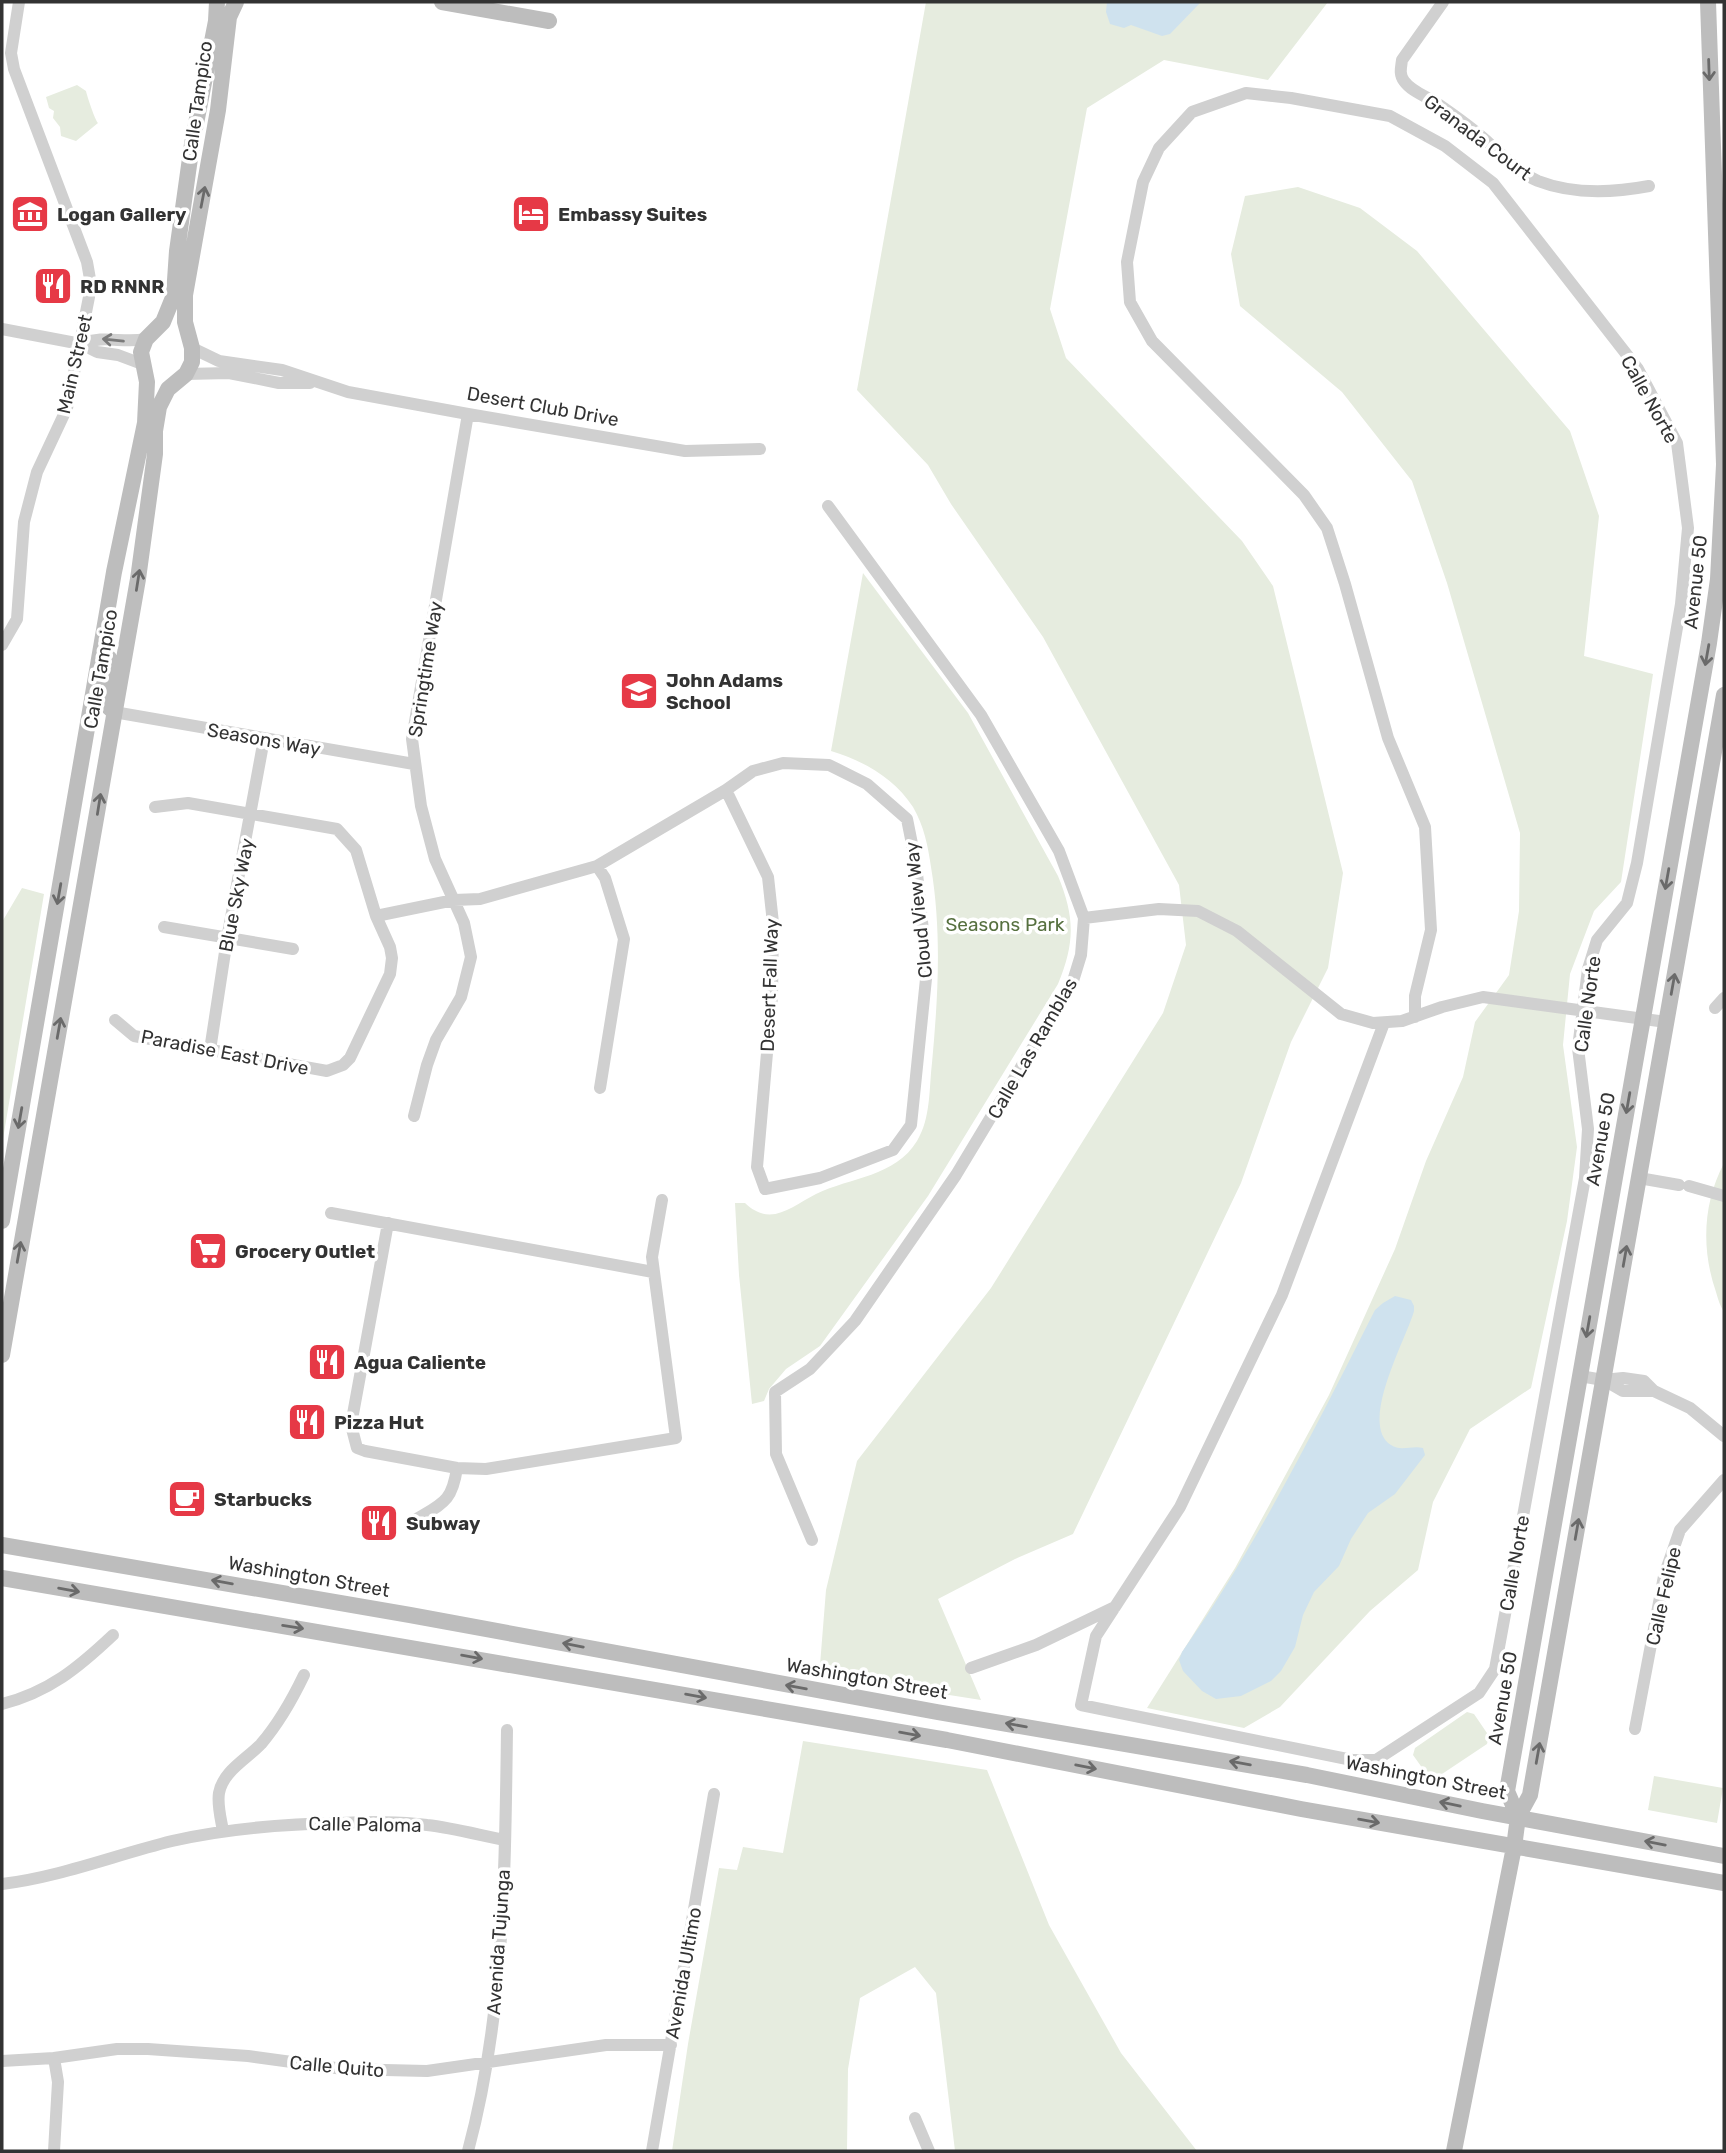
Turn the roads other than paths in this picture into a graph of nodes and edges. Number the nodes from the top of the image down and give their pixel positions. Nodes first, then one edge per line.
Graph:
1 (19, 2) edge
2 (216, 2) edge
3 (236, 2) edge
4 (442, 2) edge
5 (1443, 2) edge
6 (1708, 2) edge
7 (549, 21) dead end
8 (1650, 186) dead end
9 (2, 329) edge
10 (148, 337) junction
11 (81, 344) junction
12 (190, 345) junction
13 (1722, 352) edge
14 (143, 367) junction
15 (183, 376) junction
16 (321, 383) junction
17 (468, 414) junction
18 (760, 449) dead end
19 (1724, 465) edge
20 (828, 506) dead end
21 (114, 572) junction
22 (2, 645) edge
23 (1724, 695) edge
24 (114, 712) junction
25 (264, 739) junction
26 (414, 764) junction
27 (726, 790) junction
28 (155, 807) dead end
29 (252, 813) junction
30 (597, 866) junction
31 (454, 900) junction
32 (376, 916) junction
33 (1084, 918) junction
34 (164, 927) dead end
35 (227, 939) junction
36 (293, 949) dead end
37 (1724, 998) edge
38 (1715, 1008) dead end
39 (1583, 1010) junction
40 (1415, 1017) junction
41 (1643, 1019) junction
42 (115, 1020) dead end
43 (1666, 1022) junction
44 (1384, 1023) junction
45 (210, 1051) junction
46 (600, 1087) dead end
47 (414, 1115) dead end
48 (1639, 1178) junction
49 (765, 1189) joint
50 (1724, 1196) edge
51 (662, 1200) dead end
52 (331, 1213) dead end
53 (2, 1221) edge
54 (388, 1223) junction
55 (653, 1272) junction
56 (2, 1354) edge
57 (1580, 1376) junction
58 (1604, 1380) junction
59 (1724, 1436) edge
60 (457, 1468) junction
61 (1724, 1480) edge
62 (415, 1520) dead end
63 (812, 1540) dead end
64 (2, 1545) edge
65 (2, 1578) edge
66 (1115, 1607) junction
67 (113, 1635) dead end
68 (971, 1668) dead end
69 (304, 1675) dead end
70 (2, 1704) edge
71 (1635, 1729) dead end
72 (507, 1730) dead end
73 (714, 1794) dead end
74 (1518, 1817) junction
75 (223, 1831) junction
76 (505, 1840) junction
77 (1514, 1847) junction
78 (1724, 1856) edge
79 (1724, 1883) edge
80 (2, 1884) edge
81 (671, 2045) junction
82 (54, 2058) junction
83 (2, 2061) edge
84 (486, 2063) junction
85 (915, 2118) dead end
86 (54, 2151) edge
87 (468, 2151) edge
88 (652, 2151) edge
89 (929, 2151) edge
90 (1454, 2151) edge

1 - 11 street, Main Street
2 - 10 main road, Calle Tampico
12 -> 3 main road, Calle Tampico
4 - 7 main road
5 - 8 street, Granada Court
6 -> 13 main road, Avenue 50
9 - 11 street, Desert Club Drive
10 -> 11 street, Desert Club Drive
10 - 12 main road, Desert Club Drive
10 - 14 main road, Calle Tampico
11 - 14 street, Desert Club Drive
11 - 22 street, Main Street
12 - 15 main road, Calle Tampico
12 - 16 street, Desert Club Drive
13 - 19 main road, Avenue 50
14 - 15 main road, Desert Club Drive
14 - 21 main road, Calle Tampico
15 - 16 street, Desert Club Drive
24 -> 15 main road, Calle Tampico
16 - 17 street, Desert Club Drive
17 - 18 street, Desert Club Drive
17 - 26 street, Springtime Way
19 -> 41 main road, Avenue 50
20 - 33 street, Calle Las Ramblas
21 - 24 main road
21 -> 53 main road, Calle Tampico
43 -> 23 main road, Avenue 50
24 - 25 street, Seasons Way
56 -> 24 main road, Calle Tampico
25 - 26 street, Seasons Way
25 - 29 street, Blue Sky Way
26 - 31 street, Springtime Way
27 - 30 street, Cloud View Way
27 - 49 street, Desert Fall Way
27 - 49 street, Cloud View Way
28 - 29 street, Paradise East Drive
29 - 32 street, Paradise East Drive
29 - 35 street, Blue Sky Way
30 - 31 street, Cloud View Way
30 - 46 street
31 - 32 street, Cloud View Way
31 - 47 street, Springtime Way
32 - 45 street, Paradise East Drive
33 - 44 street
33 - 63 street, Calle Las Ramblas
34 - 35 street
35 - 36 street
35 - 45 street, Blue Sky Way
37 - 38 street
39 - 40 street
39 - 40 street, Calle Norte
39 - 41 street
39 - 66 street, Calle Norte
40 - 44 street
41 - 43 street
41 -> 57 main road, Avenue 50
42 - 45 street, Paradise East Drive
43 - 48 main road, Avenue 50
44 - 66 street, Calle Norte
48 - 50 street
58 -> 48 main road, Avenue 50
51 - 55 street
52 - 54 street
54 - 55 street
54 - 60 street
55 - 60 street
57 - 58 street
57 - 74 main road, Avenue 50
58 - 59 street
74 -> 58 main road, Avenue 50
60 - 62 street
61 - 71 street, Calle Felipe
74 -> 64 main road, Washington Street
65 -> 77 main road
66 - 68 street
67 - 70 street
69 - 75 street
72 - 76 street, Avenida Tujunga
73 - 81 street, Avenida Ultimo
74 - 77 main road, Avenue 50
78 -> 74 main road, Washington Street
75 - 76 street, Calle Paloma
75 - 80 street, Calle Paloma
76 - 84 street, Avenida Tujunga
77 - 79 main road
77 - 90 main road, Avenue 50
81 - 84 street, Calle Quito
81 - 88 street, Avenida Ultimo
82 - 83 street, Calle Quito
82 - 84 street, Calle Quito
82 - 86 street
84 - 87 street, Avenida Tujunga
85 - 89 street

